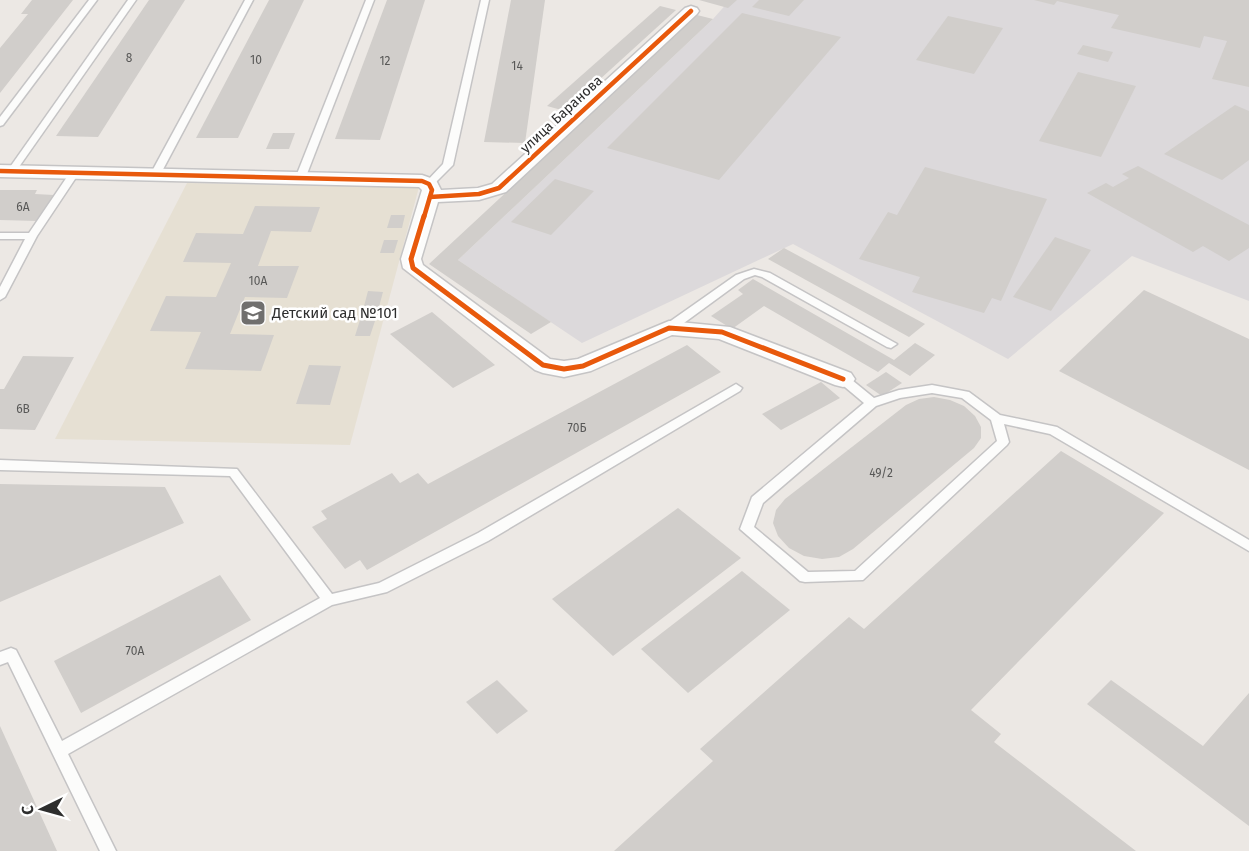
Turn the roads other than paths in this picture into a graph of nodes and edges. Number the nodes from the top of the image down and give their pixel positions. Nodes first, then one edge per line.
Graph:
1 (93, 0) edge
2 (132, 0) edge
3 (249, 0) edge
4 (370, 0) edge
5 (485, 0) edge
6 (691, 11) dead end
7 (0, 123) edge
8 (5, 171) edge
9 (74, 173) junction
10 (155, 175) junction
11 (300, 178) junction
12 (430, 190) junction
13 (0, 236) edge
14 (32, 236) junction
15 (0, 297) edge
16 (669, 328) junction
17 (891, 344) dead end
18 (843, 379) joint
19 (736, 388) dead end
20 (872, 403) junction
21 (996, 418) junction
22 (0, 465) edge
23 (1249, 546) edge
24 (329, 600) junction
25 (0, 659) edge
26 (59, 751) junction
27 (108, 851) edge

1 - 7 lane
2 - 8 lane
3 - 10 lane
4 - 11 lane
5 - 12 lane
6 - 12 street, улица Баранова
8 - 9 street, улица Баранова
9 - 10 street, улица Баранова
9 - 14 lane
10 - 11 street, улица Баранова
11 - 12 street, улица Баранова
12 - 16 street
13 - 14 lane
14 - 15 lane
16 - 17 lane
16 - 18 street
18 - 20 lane
19 - 24 lane
20 - 21 lane
20 - 21 lane
21 - 23 lane
22 - 24 lane
24 - 26 lane
25 - 26 lane
26 - 27 lane

